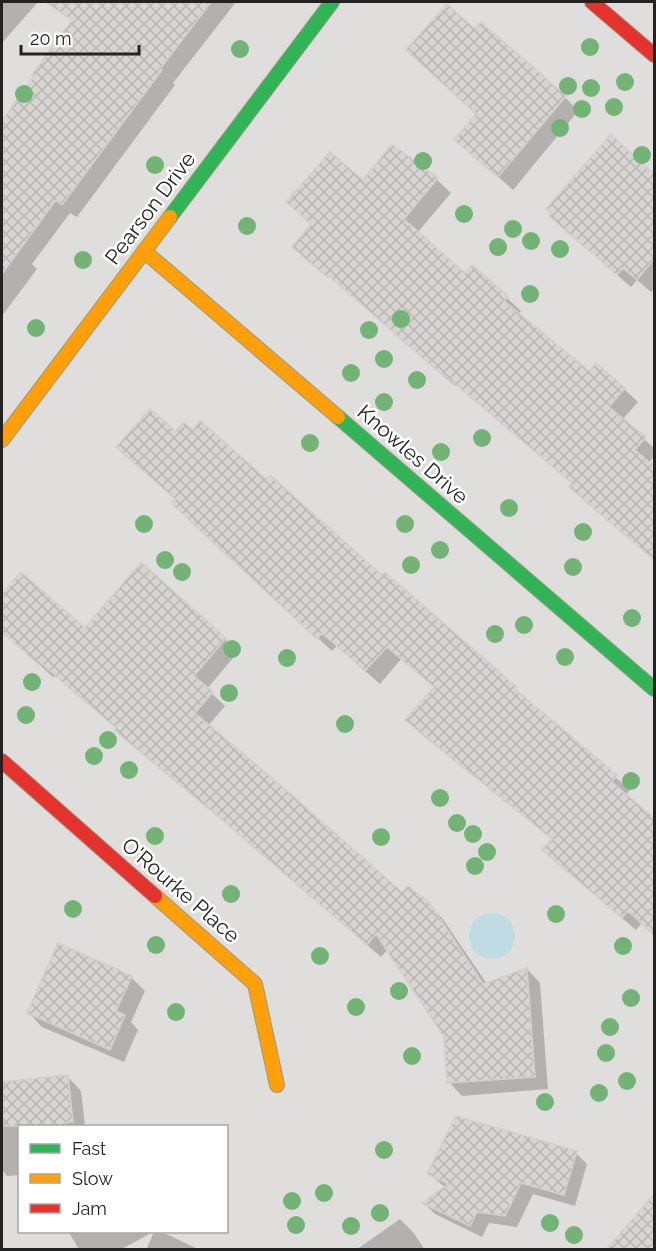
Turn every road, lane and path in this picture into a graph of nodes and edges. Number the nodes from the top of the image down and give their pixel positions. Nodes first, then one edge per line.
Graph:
1 (332, 2) edge
2 (592, 2) edge
3 (654, 55) edge
4 (144, 251) junction
5 (2, 440) edge
6 (654, 689) edge
7 (2, 761) edge
8 (277, 1085) dead end

1 - 4 street, Pearson Drive
2 - 3 street
4 - 5 street, Pearson Drive
4 - 6 street, Knowles Drive
7 - 8 street, O'Rourke Place

